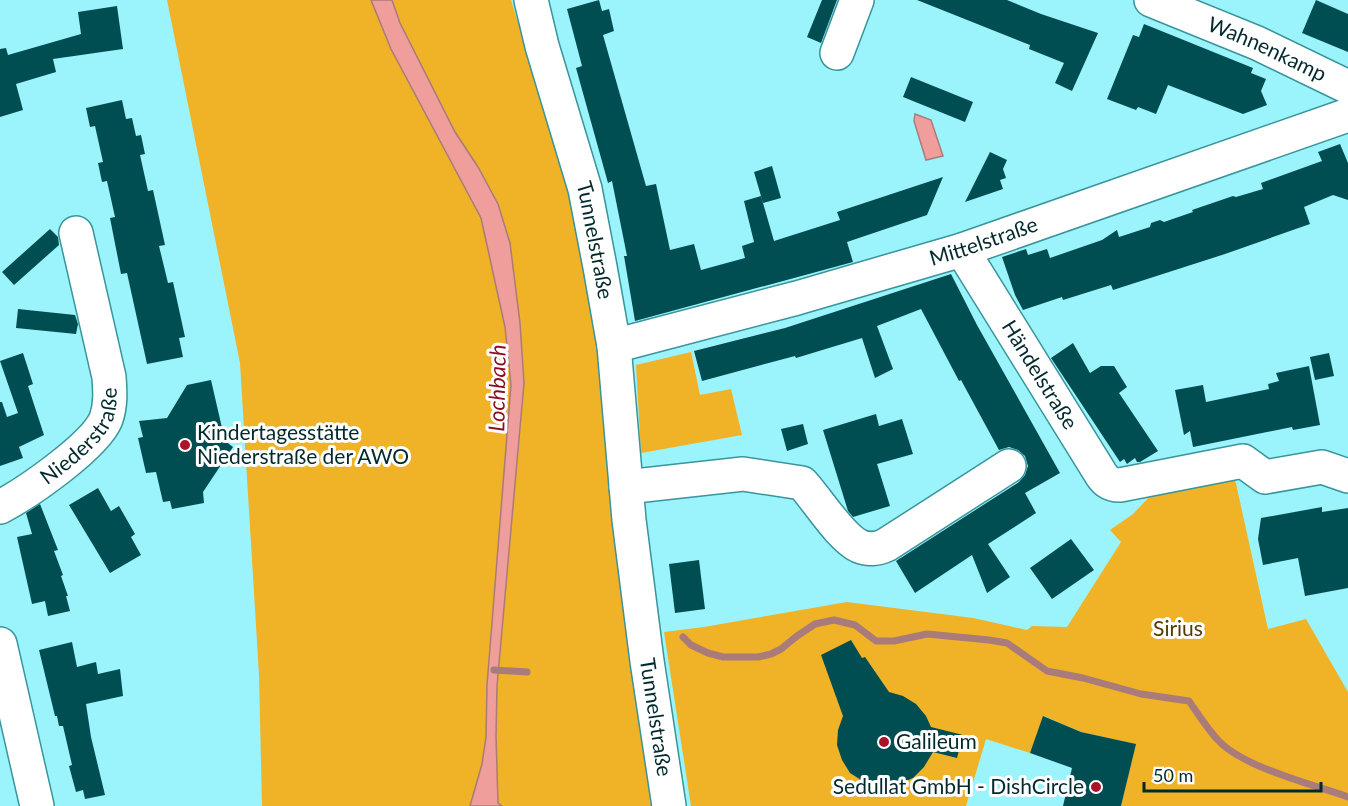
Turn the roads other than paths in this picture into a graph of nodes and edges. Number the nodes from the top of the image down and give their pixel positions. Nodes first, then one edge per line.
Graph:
1 (531, 0) edge
2 (857, 0) edge
3 (1151, 0) edge
4 (1206, 11) edge
5 (837, 53) dead end
6 (1348, 87) edge
7 (1348, 115) edge
8 (76, 233) dead end
9 (962, 250) junction
10 (614, 346) junction
11 (1009, 466) dead end
12 (1348, 476) edge
13 (626, 487) junction
14 (0, 507) edge
15 (0, 644) edge
16 (37, 806) edge
17 (669, 806) edge

1 - 10 street, Tunnelstraße
2 - 5 street
3 - 4 street, Wahnenkamp
4 - 6 street, Wahnenkamp
7 - 9 street, Mittelstraße
8 - 14 street, Niederstraße
9 - 10 street, Mittelstraße
9 - 12 street, Händelstraße
10 - 13 street, Tunnelstraße
11 - 13 street
13 - 17 street, Tunnelstraße
15 - 16 street

